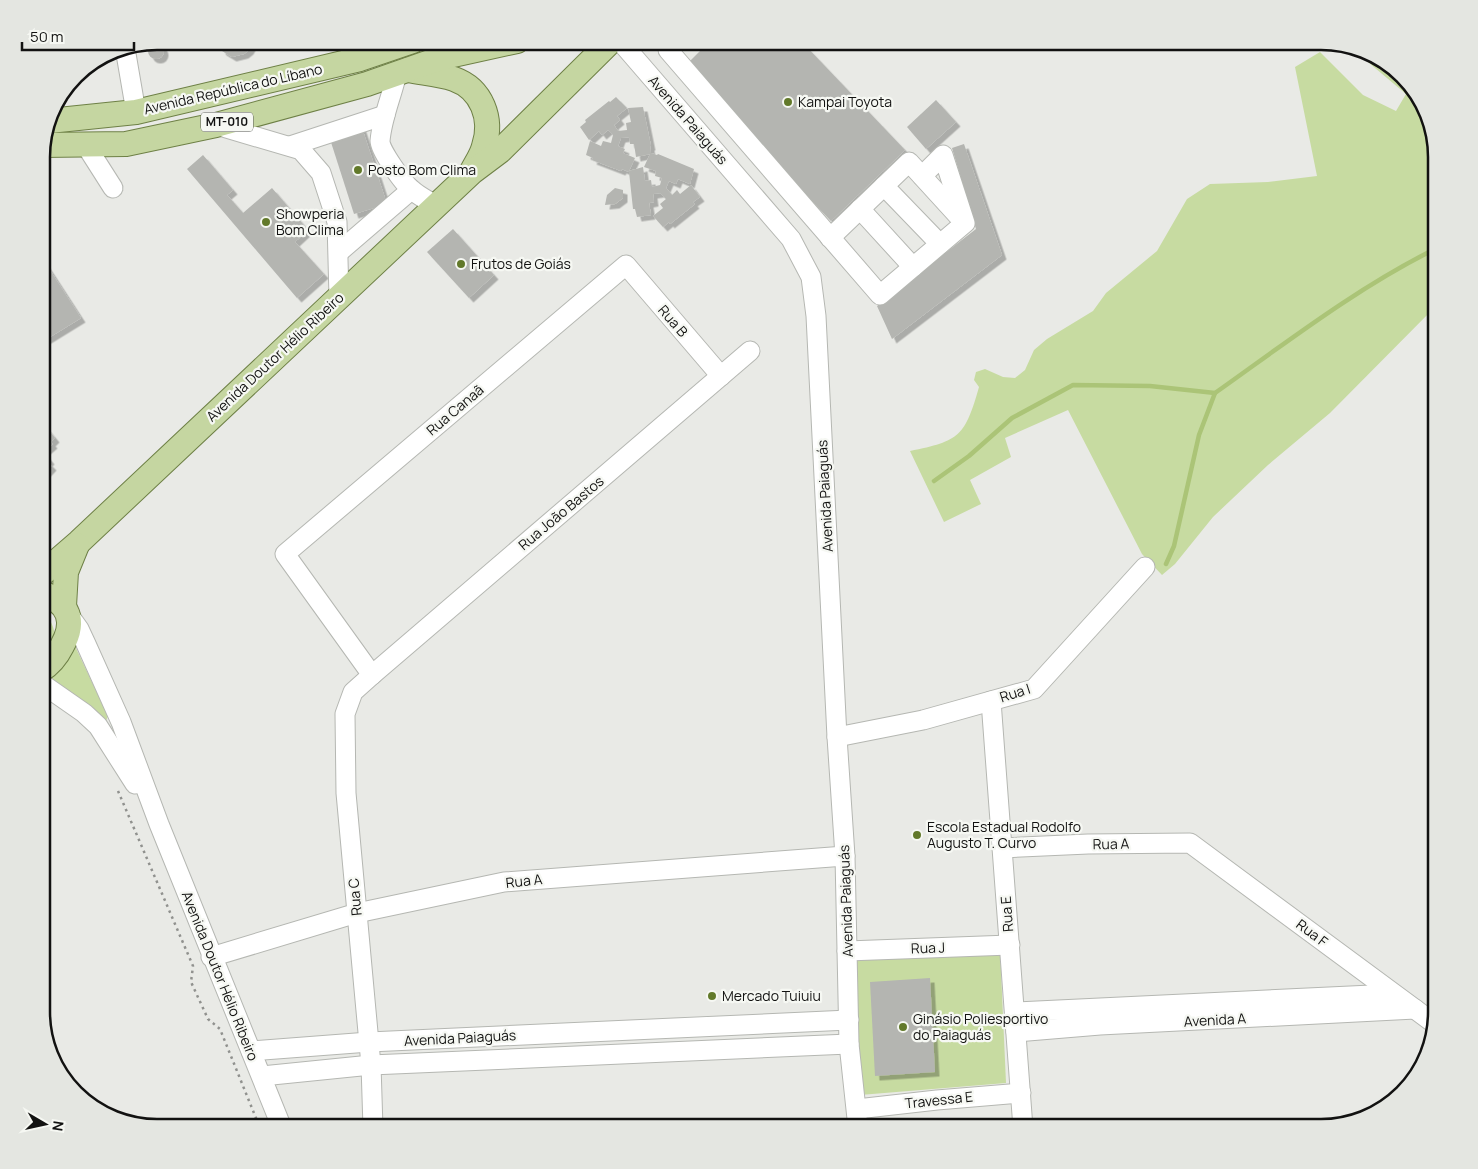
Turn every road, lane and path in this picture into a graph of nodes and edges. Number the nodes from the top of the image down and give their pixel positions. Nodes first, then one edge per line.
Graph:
1 (386, 50) edge
2 (476, 50) edge
3 (605, 50) edge
4 (617, 50) edge
5 (668, 50) edge
6 (126, 55) edge
7 (402, 72) junction
8 (136, 112) junction
9 (384, 115) junction
10 (57, 120) edge
11 (216, 125) junction
12 (85, 144) junction
13 (51, 146) edge
14 (290, 146) junction
15 (472, 172) junction
16 (922, 176) junction
17 (884, 186) junction
18 (113, 188) dead end
19 (411, 190) junction
20 (438, 206) junction
21 (860, 209) junction
22 (965, 223) junction
23 (830, 238) junction
24 (940, 244) junction
25 (339, 252) junction
26 (626, 265) joint
27 (913, 267) junction
28 (339, 297) junction
29 (750, 351) dead end
30 (721, 376) junction
31 (79, 542) junction
32 (50, 567) edge
33 (1145, 567) dead end
34 (50, 597) edge
35 (66, 610) junction
36 (50, 664) edge
37 (372, 674) junction
38 (50, 689) edge
39 (991, 701) junction
40 (837, 737) junction
41 (118, 790) dead end
42 (159, 824) junction
43 (1190, 843) joint
44 (1002, 848) junction
45 (845, 856) junction
46 (356, 912) junction
47 (1010, 945) junction
48 (847, 951) junction
49 (212, 957) junction
50 (1394, 994) junction
51 (1415, 1009) junction
52 (1015, 1012) junction
53 (1428, 1019) edge
54 (849, 1020) junction
55 (1016, 1032) junction
56 (369, 1042) junction
57 (849, 1044) junction
58 (251, 1051) junction
59 (372, 1065) junction
60 (262, 1076) junction
61 (1021, 1093) junction
62 (256, 1119) edge
63 (279, 1119) edge
64 (374, 1119) edge
65 (857, 1119) edge
66 (1022, 1119) edge

1 - 8 main road, Avenida República do Líbano / MT-010
2 - 7 main road, Avenida República do Líbano
3 - 15 main road
4 - 40 street, Avenida Paiaguás
5 - 23 street
6 - 8 street
7 - 9 street
7 - 11 main road, Avenida República do Líbano / MT-010
7 - 15 main road, MT-010
8 - 10 main road, Avenida República do Líbano / MT-010
9 - 14 street
9 - 19 street
11 - 12 main road, Avenida República do Líbano / MT-010
11 - 14 street
12 - 13 main road, Avenida República do Líbano / MT-010
12 - 18 street
14 - 25 street
15 - 20 main road, Avenida Doutor Hélio Ribeiro
16 - 17 street
16 - 22 street
16 - 22 street
17 - 21 street
17 - 24 street
19 - 20 street
19 - 25 street
20 - 28 main road, Avenida Doutor Hélio Ribeiro
21 - 23 street
21 - 27 street
22 - 24 street
23 - 27 street
24 - 27 street
25 - 28 street
26 - 30 street, Rua B
26 - 37 street, Rua Canaã
28 - 31 main road, Avenida Doutor Hélio Ribeiro
29 - 30 street, Rua João Bastos
30 - 37 street, Rua João Bastos
31 - 32 main road, Avenida Doutor Hélio Ribeiro
31 - 35 main road, Avenida Doutor Hélio Ribeiro
33 - 39 street, Rua I
34 - 35 main road, Avenida Doutor Hélio Ribeiro
35 - 36 main road, Avenida Doutor Hélio Ribeiro
35 - 42 street, Avenida Doutor Hélio Ribeiro
37 - 46 street, Rua C
38 - 42 street, Avenida Doutor Hélio Ribeiro
39 - 40 street, Rua I
39 - 44 street, Rua E
40 - 45 street, Avenida Paiaguás
41 - 62 path
42 - 49 street, Avenida Doutor Hélio Ribeiro
43 - 44 street, Rua A
43 - 50 street, Rua F
44 - 47 street, Rua E
45 - 46 street, Rua A
45 - 48 street, Avenida Paiaguás
46 - 49 street, Rua A
46 - 56 street, Rua C
47 - 48 street, Rua J
47 - 52 street, Rua E
48 - 54 street, Avenida Paiaguás
49 - 58 street, Avenida Doutor Hélio Ribeiro
50 - 51 street, Rua F
50 - 52 street, Avenida A
51 - 53 street, Rua F
51 - 55 street, Avenida A
52 - 55 street, Rua E
54 - 56 street, Avenida Paiaguás
54 - 57 street, Avenida Paiaguás
55 - 61 street, Rua E
56 - 58 street, Avenida Paiaguás
56 - 59 street, Rua C
57 - 59 street, Avenida Paiaguás
57 - 65 street, Avenida Paiaguás
58 - 60 street, Avenida Doutor Hélio Ribeiro
59 - 60 street, Avenida Paiaguás
59 - 64 street, Rua C
60 - 63 street, Avenida Doutor Hélio Ribeiro
61 - 65 street, Travessa E
61 - 66 street, Rua E

